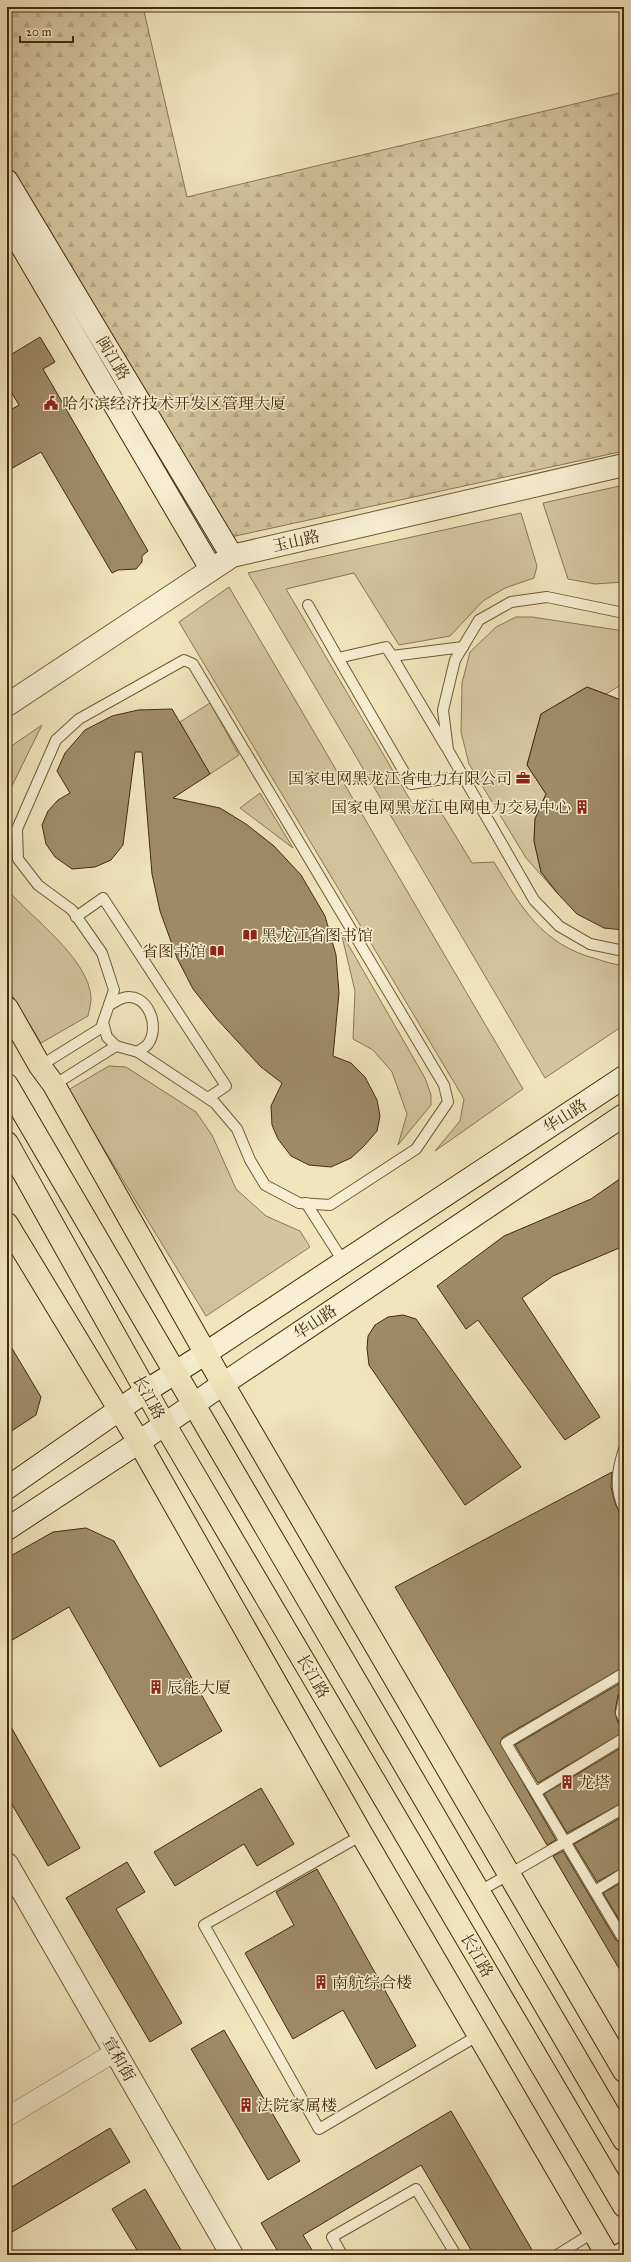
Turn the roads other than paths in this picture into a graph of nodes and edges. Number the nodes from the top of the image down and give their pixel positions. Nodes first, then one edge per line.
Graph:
1 (7, 181) edge
2 (7, 221) edge
3 (624, 465) edge
4 (232, 556) junction
5 (211, 569) junction
6 (308, 605) dead end
7 (624, 613) edge
8 (463, 646) junction
9 (392, 656) junction
10 (338, 658) junction
11 (7, 705) edge
12 (448, 750) junction
13 (463, 776) junction
14 (76, 917) junction
15 (624, 951) edge
16 (109, 1005) junction
17 (7, 1008) edge
18 (103, 1022) junction
19 (116, 1046) junction
20 (138, 1052) junction
21 (40, 1066) junction
22 (624, 1077) edge
23 (7, 1085) edge
24 (54, 1085) junction
25 (208, 1098) junction
26 (624, 1115) edge
27 (9, 1153) edge
28 (306, 1203) junction
29 (7, 1224) edge
30 (343, 1261) junction
31 (206, 1353) junction
32 (175, 1374) junction
33 (223, 1384) junction
34 (146, 1391) junction
35 (192, 1404) junction
36 (118, 1410) junction
37 (165, 1425) junction
38 (139, 1442) junction
39 (624, 1449) edge
40 (7, 1488) edge
41 (624, 1509) edge
42 (8, 1528) edge
43 (624, 1673) edge
44 (624, 1697) edge
45 (624, 1720) edge
46 (624, 1738) edge
47 (536, 1792) junction
48 (624, 1808) edge
49 (362, 1835) junction
50 (566, 1841) junction
51 (7, 1866) edge
52 (624, 1873) edge
53 (510, 1874) junction
54 (595, 1891) junction
55 (480, 1892) junction
56 (624, 1936) edge
57 (479, 2035) junction
58 (115, 2052) junction
59 (624, 2071) edge
60 (7, 2117) edge
61 (624, 2140) edge
62 (624, 2206) edge
63 (594, 2232) junction
64 (624, 2252) edge
65 (232, 2255) edge
66 (342, 2255) edge
67 (456, 2255) edge
68 (557, 2255) edge
69 (607, 2255) edge
70 (620, 2255) edge

1 - 4 main road, 闽江路
2 - 5 main road, 闽江路
3 - 4 main road, 玉山路
4 - 5 main road, 玉山路
5 - 11 main road, 玉山路
6 - 10 lane
7 - 8 lane
8 - 9 lane
8 - 12 lane
9 - 10 lane
9 - 12 lane
10 - 13 lane
12 - 13 lane
13 - 15 lane
14 - 16 lane
14 - 25 lane
14 - 28 lane
16 - 18 lane
16 - 20 lane
17 - 21 main road
18 - 19 lane
18 - 21 lane
19 - 20 lane
19 - 24 lane
20 - 25 lane
21 - 24 main road
22 - 30 main road, 华山路
23 - 32 main road, 长江路
24 - 31 main road
25 - 28 lane
26 - 33 main road, 华山路
27 - 34 main road, 长江路
28 - 30 lane
29 - 36 main road
30 - 31 main road, 华山路
31 - 32 main road, 华山路
31 - 33 main road
32 - 34 main road, 华山路
32 - 35 main road, 长江路
33 - 35 main road, 华山路
33 - 53 main road
34 - 36 main road, 华山路
34 - 37 main road, 长江路
35 - 37 main road, 华山路
35 - 55 main road, 长江路
36 - 38 main road
36 - 40 main road, 华山路
37 - 38 main road, 华山路
37 - 62 main road, 长江路
38 - 42 main road, 华山路
38 - 49 main road
39 - 41 lane
43 - 47 lane
44 - 45 lane
46 - 47 lane
47 - 50 lane
48 - 50 lane
49 - 57 main road
49 - 57 lane
50 - 53 lane
50 - 54 lane
51 - 58 main road, 宣和街
52 - 54 lane
53 - 55 lane
53 - 59 main road
54 - 56 lane
55 - 61 main road, 长江路
57 - 63 main road
58 - 60 street
58 - 65 main road, 宣和街
63 - 68 lane
63 - 69 main road
64 - 70 main road
66 - 67 lane

